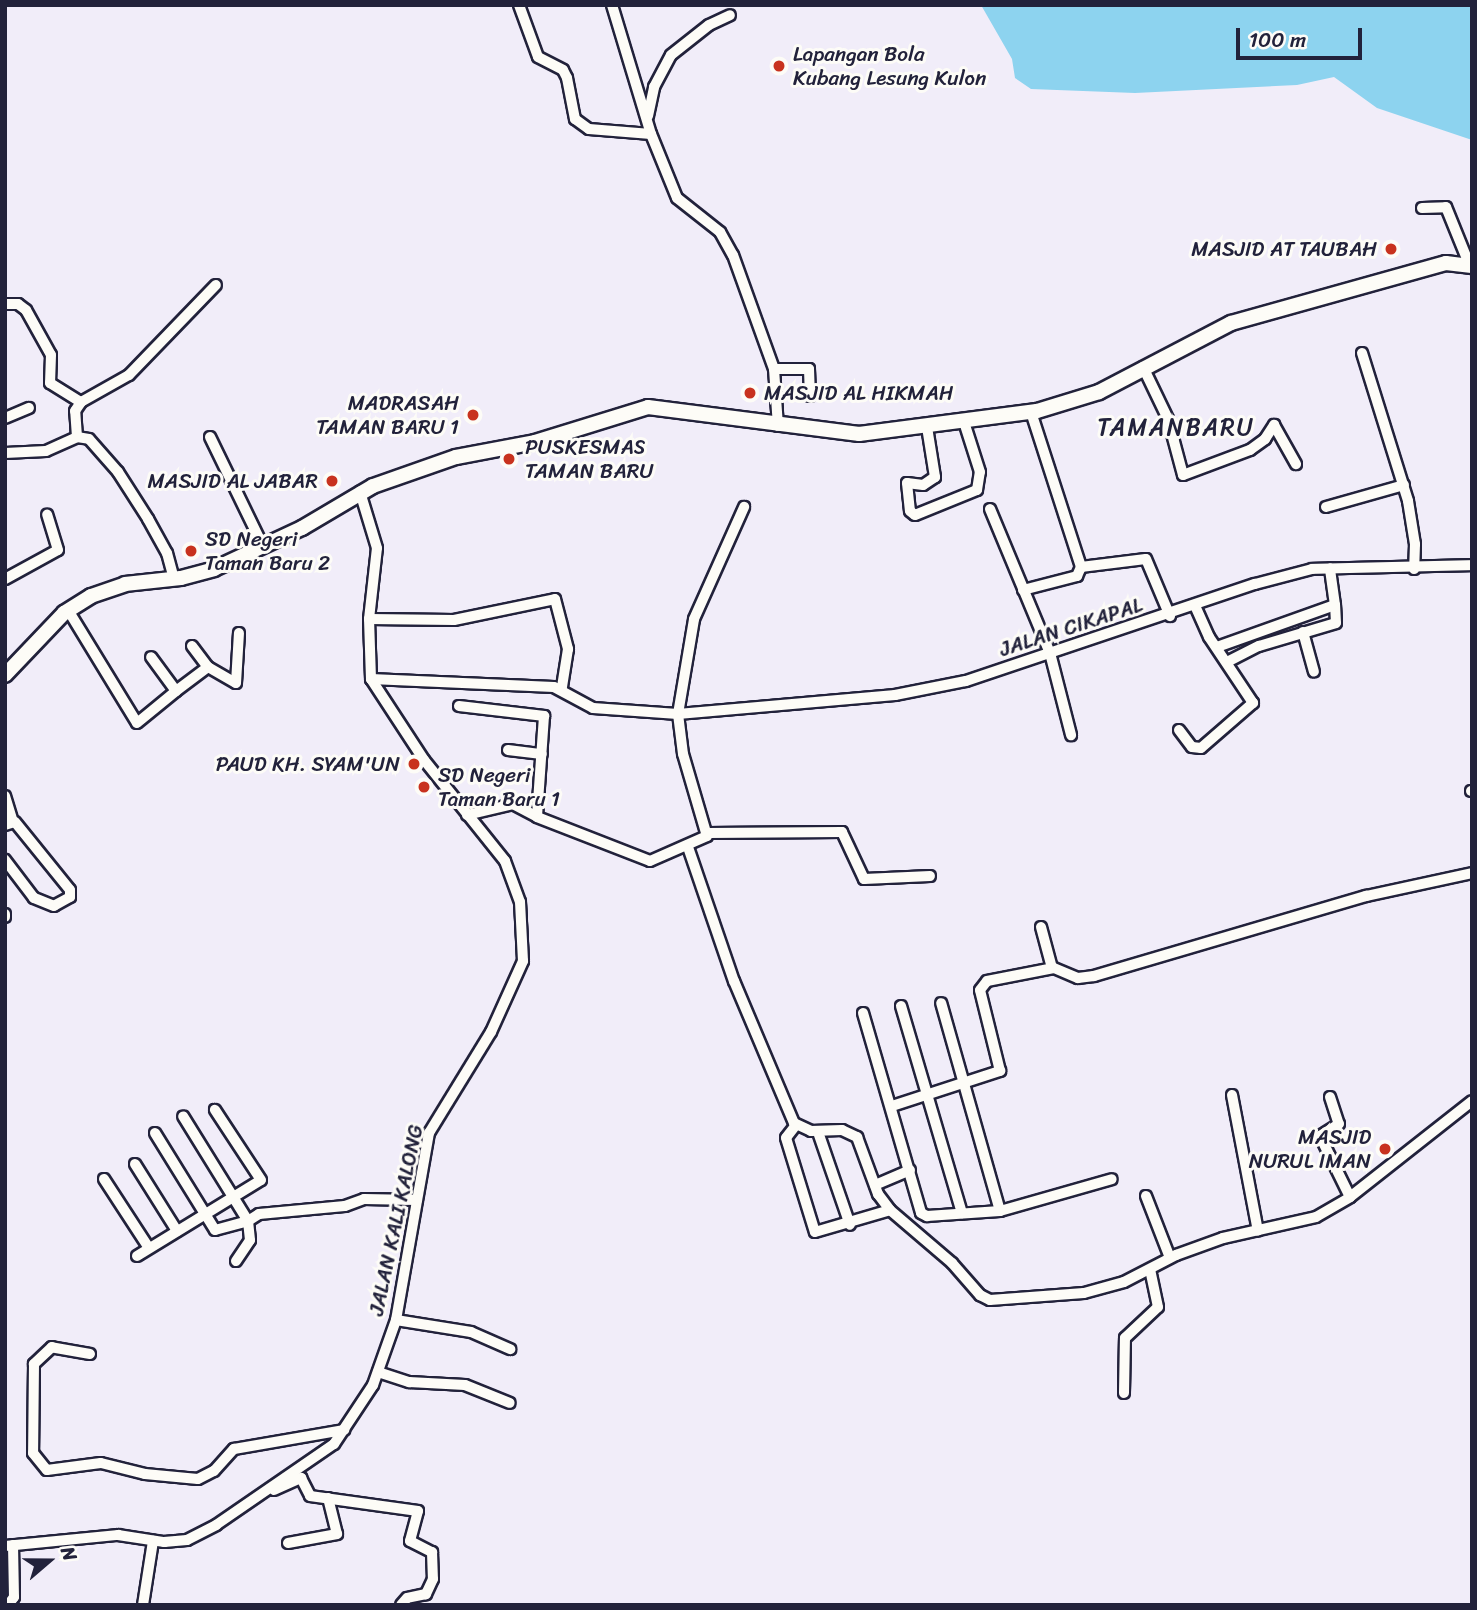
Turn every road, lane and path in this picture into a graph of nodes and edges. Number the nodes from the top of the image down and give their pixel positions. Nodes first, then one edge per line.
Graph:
1 (519, 5) edge
2 (612, 5) edge
3 (730, 15) dead end
4 (651, 134) junction
5 (1422, 208) dead end
6 (1471, 266) edge
7 (216, 285) dead end
8 (5, 304) edge
9 (1362, 353) dead end
10 (1143, 367) junction
11 (774, 369) junction
12 (810, 396) dead end
13 (81, 402) junction
14 (29, 408) dead end
15 (1031, 412) junction
16 (5, 418) edge
17 (964, 422) junction
18 (778, 426) junction
19 (927, 427) junction
20 (77, 437) junction
21 (210, 437) dead end
22 (5, 453) edge
23 (1296, 464) dead end
24 (1404, 485) junction
25 (360, 492) junction
26 (744, 507) dead end
27 (1326, 507) dead end
28 (990, 509) dead end
29 (47, 515) dead end
30 (262, 546) junction
31 (1472, 565) edge
32 (1082, 567) junction
33 (1331, 568) junction
34 (1414, 569) junction
35 (5, 579) edge
36 (174, 579) junction
37 (1023, 590) junction
38 (1335, 604) junction
39 (1195, 606) junction
40 (68, 610) junction
41 (1170, 616) junction
42 (369, 619) junction
43 (1303, 632) junction
44 (239, 633) dead end
45 (192, 646) dead end
46 (1217, 647) junction
47 (1050, 653) junction
48 (150, 656) dead end
49 (1227, 662) junction
50 (208, 667) junction
51 (1314, 672) dead end
52 (5, 675) edge
53 (371, 679) junction
54 (562, 688) junction
55 (176, 691) junction
56 (459, 706) dead end
57 (678, 714) junction
58 (1179, 730) dead end
59 (1071, 735) dead end
60 (508, 751) dead end
61 (542, 754) junction
62 (5, 796) edge
63 (467, 815) junction
64 (537, 817) junction
65 (9, 822) edge
66 (708, 833) junction
67 (688, 847) junction
68 (5, 860) edge
69 (1472, 873) edge
70 (930, 876) dead end
71 (1041, 927) dead end
72 (1052, 968) junction
73 (941, 1003) dead end
74 (901, 1006) dead end
75 (863, 1013) dead end
76 (965, 1084) junction
77 (928, 1095) junction
78 (1231, 1095) dead end
79 (1330, 1097) dead end
80 (1472, 1101) edge
81 (892, 1106) junction
82 (215, 1110) dead end
83 (183, 1116) dead end
84 (796, 1125) junction
85 (818, 1132) junction
86 (155, 1133) dead end
87 (135, 1164) dead end
88 (910, 1170) junction
89 (1112, 1178) dead end
90 (104, 1179) dead end
91 (875, 1185) junction
92 (1146, 1196) dead end
93 (235, 1197) junction
94 (1350, 1198) junction
95 (417, 1200) junction
96 (1000, 1211) junction
97 (894, 1213) junction
98 (962, 1213) junction
99 (205, 1214) junction
100 (248, 1221) junction
101 (850, 1225) junction
102 (177, 1231) junction
103 (1258, 1231) junction
104 (149, 1248) junction
105 (137, 1256) dead end
106 (1170, 1258) junction
107 (236, 1261) dead end
108 (1150, 1270) junction
109 (396, 1320) junction
110 (510, 1349) dead end
111 (90, 1354) dead end
112 (378, 1372) junction
113 (1124, 1393) dead end
114 (510, 1403) dead end
115 (344, 1430) junction
116 (257, 1497) junction
117 (328, 1498) junction
118 (153, 1541) junction
119 (288, 1543) dead end
120 (9, 1546) edge
121 (9, 1588) edge
122 (8, 1605) edge
123 (143, 1605) edge
124 (401, 1605) edge

1 - 4 street
2 - 4 street
3 - 4 street
4 - 11 street
5 - 6 street
6 - 10 street
7 - 13 street
8 - 13 street
9 - 24 street
10 - 15 street
10 - 23 street
11 - 12 street
11 - 18 street
13 - 20 street
14 - 16 street
15 - 17 street
15 - 32 street
17 - 19 street
17 - 19 street
18 - 19 street
18 - 25 street
20 - 22 street
20 - 36 street
21 - 30 street
24 - 27 street
24 - 34 street
25 - 30 street
25 - 42 street, JALAN KALI KALONG
26 - 57 street
28 - 37 street
29 - 35 street
30 - 36 street
31 - 34 street, JALAN CIKAPAL
32 - 37 street
32 - 41 street
33 - 34 street, JALAN CIKAPAL
33 - 38 street
33 - 39 street, JALAN CIKAPAL
36 - 40 street
37 - 47 street
38 - 43 street
38 - 46 street
39 - 41 street, JALAN CIKAPAL
39 - 46 street
40 - 52 street
40 - 55 street
41 - 47 street, JALAN CIKAPAL
42 - 53 street, JALAN KALI KALONG
42 - 54 street
43 - 49 street
43 - 51 street
44 - 50 street
45 - 50 street
46 - 49 street
47 - 57 street, JALAN CIKAPAL
47 - 59 street
48 - 55 street
49 - 58 street
50 - 55 street
53 - 54 street
53 - 63 street, JALAN KALI KALONG
54 - 57 street, JALAN CIKAPAL
56 - 61 street
57 - 66 street
60 - 61 street
61 - 64 street
62 - 65 street
63 - 64 street
63 - 95 street, JALAN KALI KALONG
64 - 67 street
65 - 68 street
66 - 67 street
66 - 70 street
67 - 84 street
69 - 72 street
71 - 72 street
72 - 76 street
73 - 76 street
74 - 77 street
75 - 81 street
76 - 77 street
76 - 96 street
77 - 81 street
77 - 98 street
78 - 103 street
79 - 94 street
80 - 94 street
81 - 88 street
82 - 93 street
83 - 93 street
84 - 85 street
84 - 101 street
85 - 91 street
85 - 101 street
86 - 99 street
87 - 102 street
88 - 91 street
88 - 98 street
89 - 96 street
90 - 104 street
91 - 97 street
92 - 106 street
93 - 99 street
93 - 100 street
94 - 103 street
95 - 100 street
95 - 109 street, JALAN KALI KALONG
96 - 98 street
97 - 101 street
97 - 108 street
99 - 100 street
99 - 102 street
100 - 107 street
102 - 104 street
103 - 106 street
104 - 105 street
106 - 108 street
108 - 113 street
109 - 110 street
109 - 112 street, JALAN KALI KALONG
111 - 115 street
112 - 114 street
112 - 115 street, JALAN KALI KALONG
115 - 116 street, JALAN KALI KALONG
116 - 117 street
116 - 118 street, JALAN KALI KALONG
117 - 119 street
117 - 124 street
118 - 120 street, JALAN KALI KALONG
118 - 123 street
120 - 121 street
121 - 122 street

